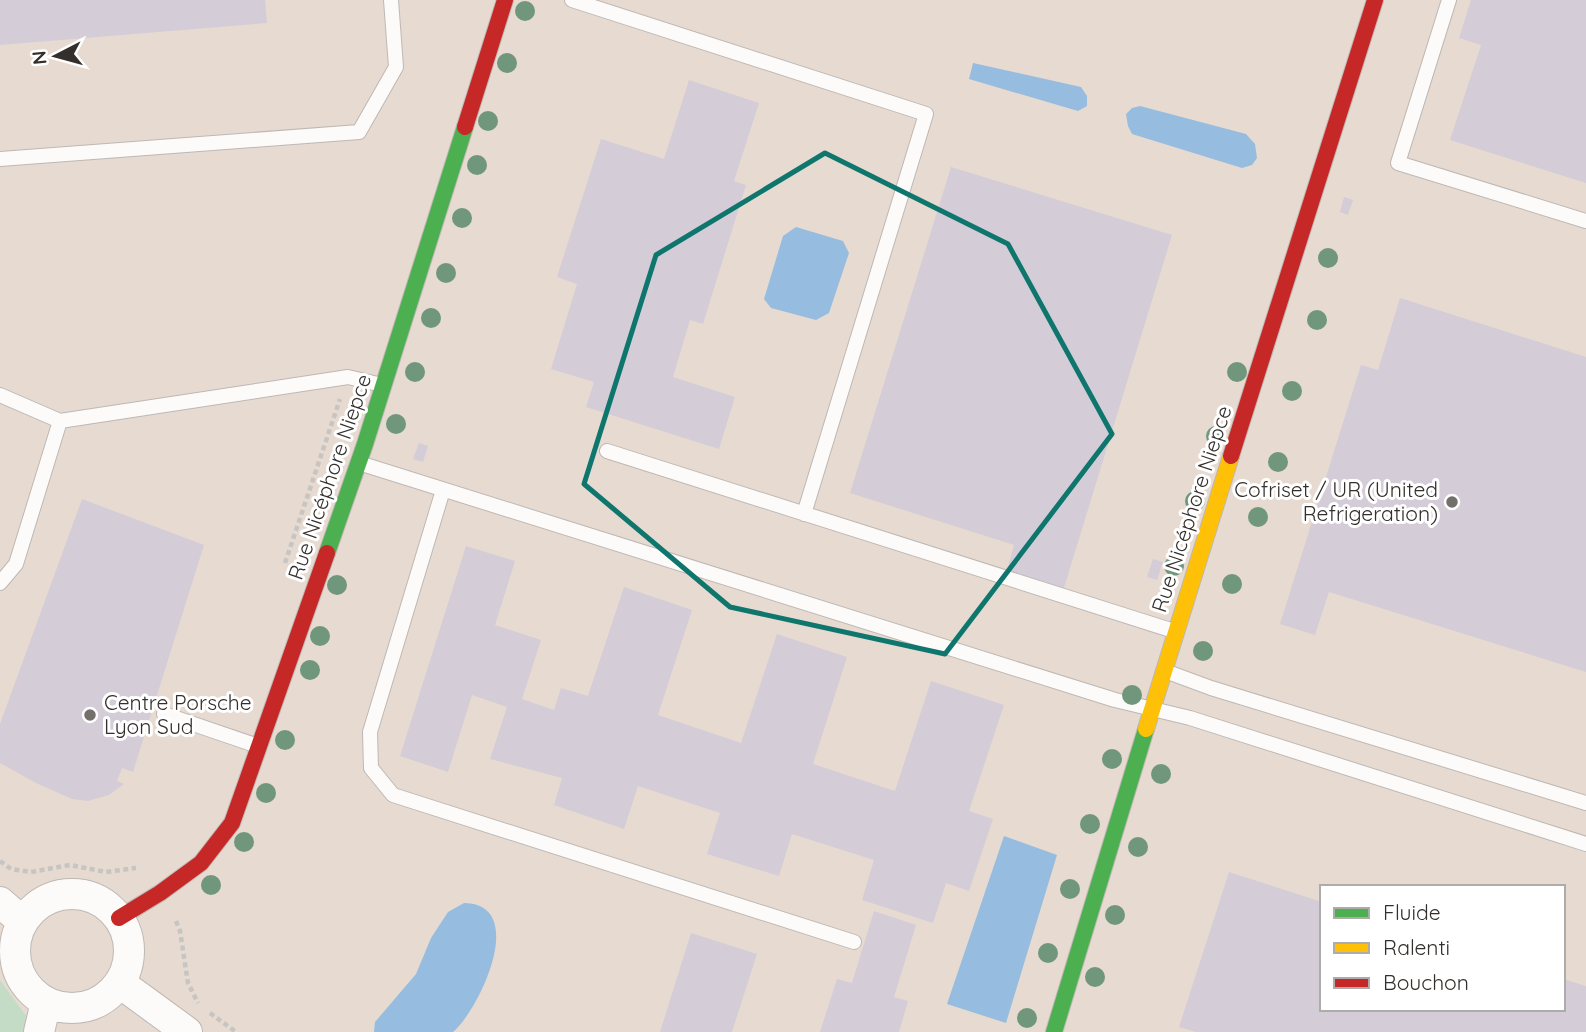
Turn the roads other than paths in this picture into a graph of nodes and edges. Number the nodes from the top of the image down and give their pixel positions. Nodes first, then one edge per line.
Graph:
1 (391, 0) edge
2 (505, 0) edge
3 (572, 0) edge
4 (1375, 0) edge
5 (1449, 0) edge
6 (0, 159) edge
7 (1586, 221) edge
8 (383, 385) junction
9 (0, 395) edge
10 (60, 421) junction
11 (607, 451) dead end
12 (358, 463) junction
13 (443, 490) junction
14 (804, 514) junction
15 (0, 583) edge
16 (1176, 631) junction
17 (1164, 671) junction
18 (1152, 709) junction
19 (164, 714) dead end
20 (260, 747) junction
21 (1586, 803) edge
22 (1586, 844) edge
23 (0, 902) edge
24 (119, 918) junction
25 (23, 922) junction
26 (854, 942) dead end
27 (120, 983) junction
28 (46, 1002) junction
29 (38, 1032) edge
30 (187, 1032) edge
31 (1054, 1032) edge

1 - 6 lane
2 - 8 street, Rue Nicéphore Niepce
3 - 14 lane
4 - 16 street, Rue Nicéphore Niepce
5 - 7 lane
8 - 10 lane
8 - 12 street, Rue Nicéphore Niepce
9 - 10 lane
10 - 15 lane
11 - 14 lane
12 - 13 lane
12 - 20 street, Rue Nicéphore Niepce
13 - 18 lane
13 - 26 lane
14 - 16 lane
16 - 17 street, Rue Nicéphore Niepce
17 - 18 street, Rue Nicéphore Niepce
17 - 21 lane
18 - 22 lane
18 - 31 street, Rue Nicéphore Niepce
19 - 20 lane
20 - 24 street, Rue Nicéphore Niepce
23 - 25 street
24 - 25 street
24 - 27 street
25 - 28 street
27 - 28 street
27 - 30 street
28 - 29 street

